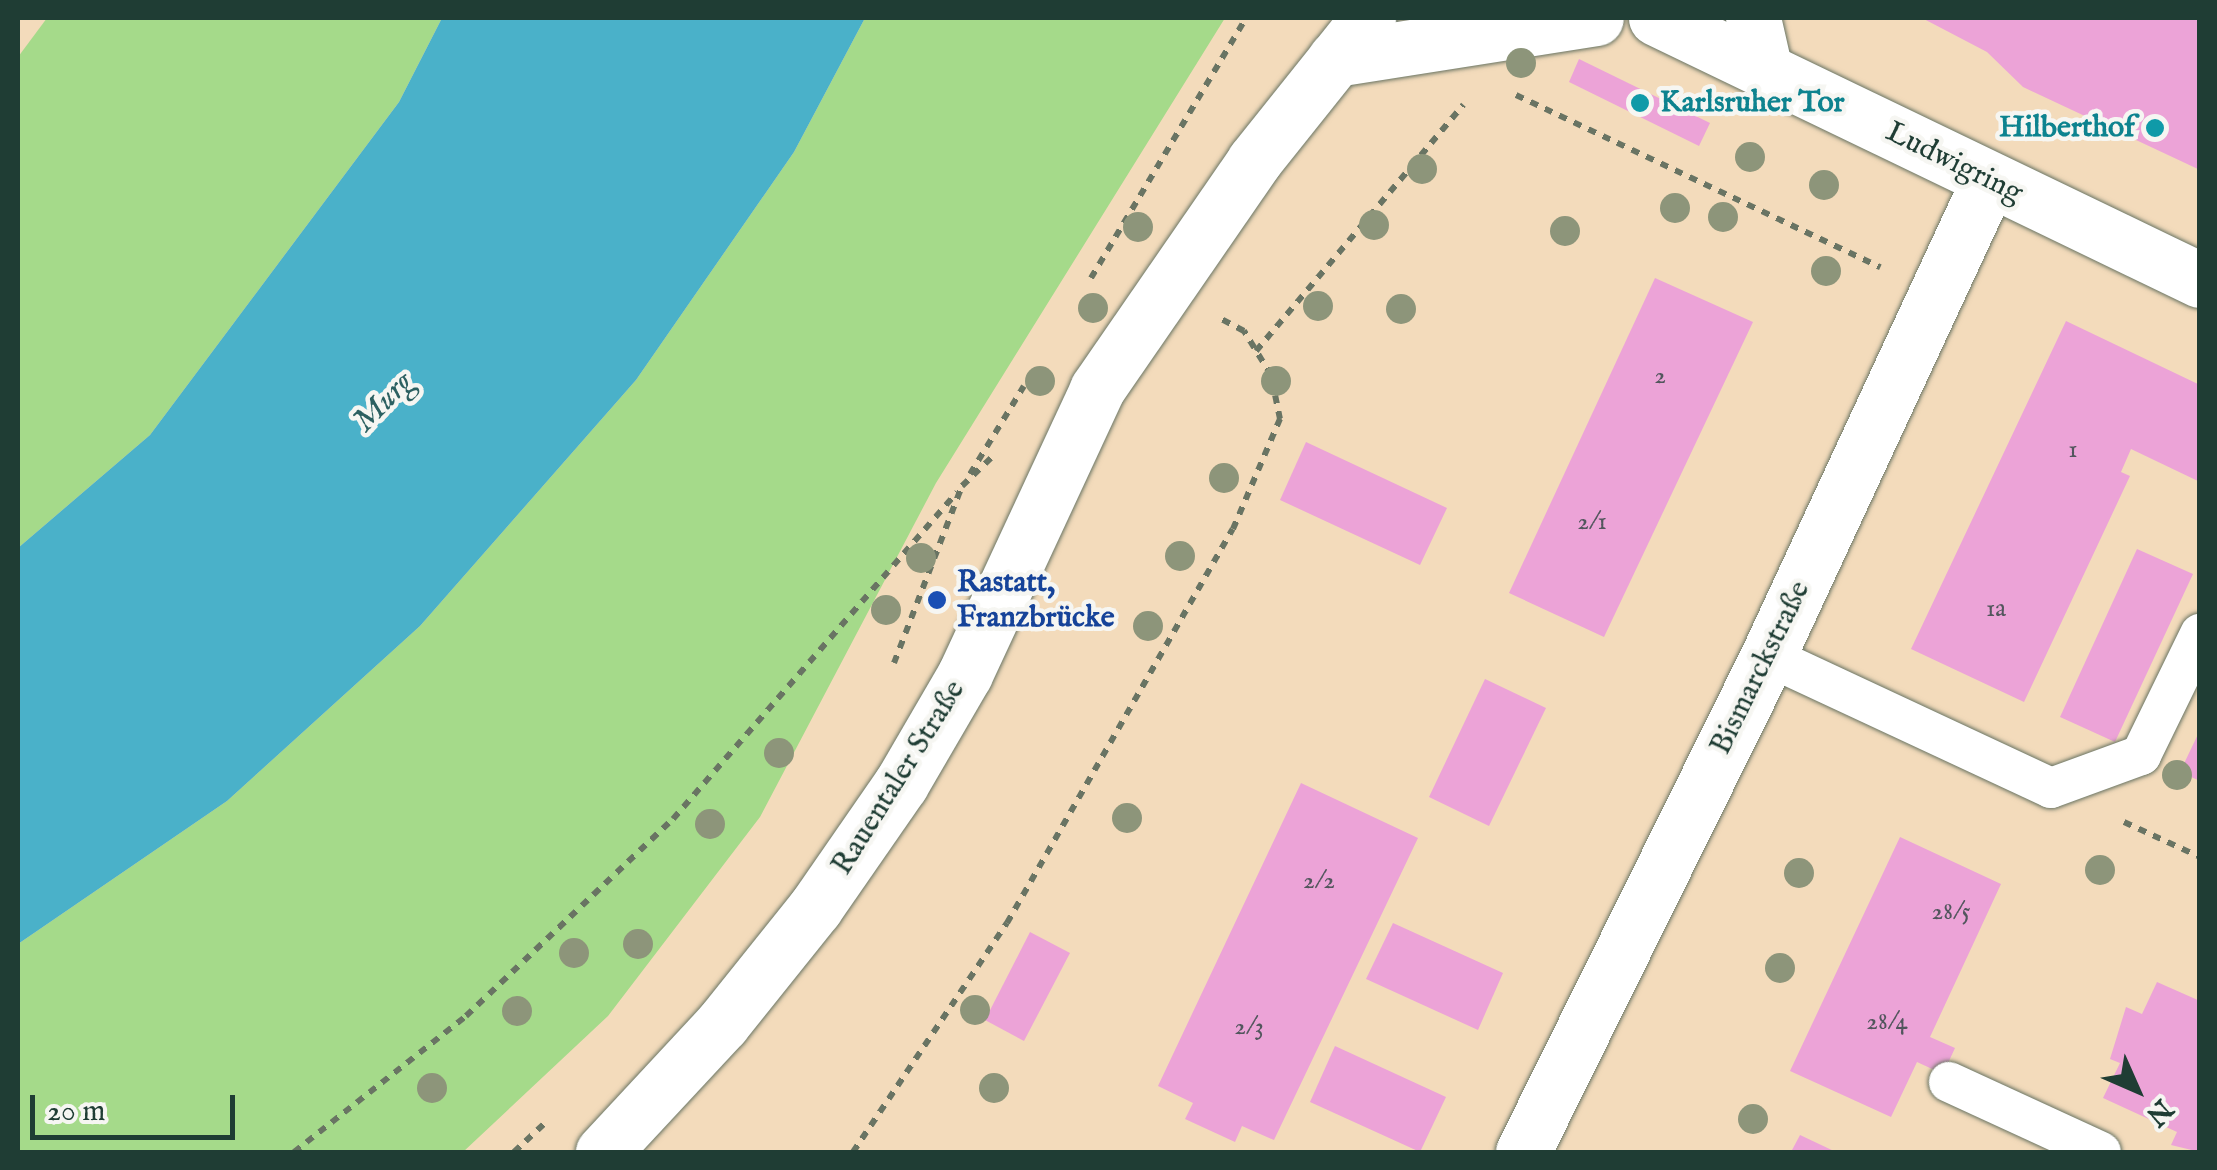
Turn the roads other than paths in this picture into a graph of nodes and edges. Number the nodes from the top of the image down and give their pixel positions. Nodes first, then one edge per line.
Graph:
1 (1368, 18) edge
2 (1596, 18) edge
3 (1656, 18) edge
4 (1753, 18) edge
5 (1333, 38) edge
6 (1766, 72) junction
7 (1989, 180) junction
8 (2200, 280) edge
9 (2200, 634) edge
10 (1768, 656) junction
11 (1949, 1082) dead end
12 (602, 1152) edge
13 (1524, 1152) edge
14 (2101, 1152) edge

1 - 5 street, Rauentaler Straße
2 - 5 street
3 - 6 street, Ludwigring
4 - 6 street
5 - 12 street, Rauentaler Straße
6 - 7 street, Ludwigring
7 - 8 street, Ludwigring
7 - 10 street, Bismarckstraße
9 - 10 lane
10 - 13 street, Bismarckstraße
11 - 14 lane

